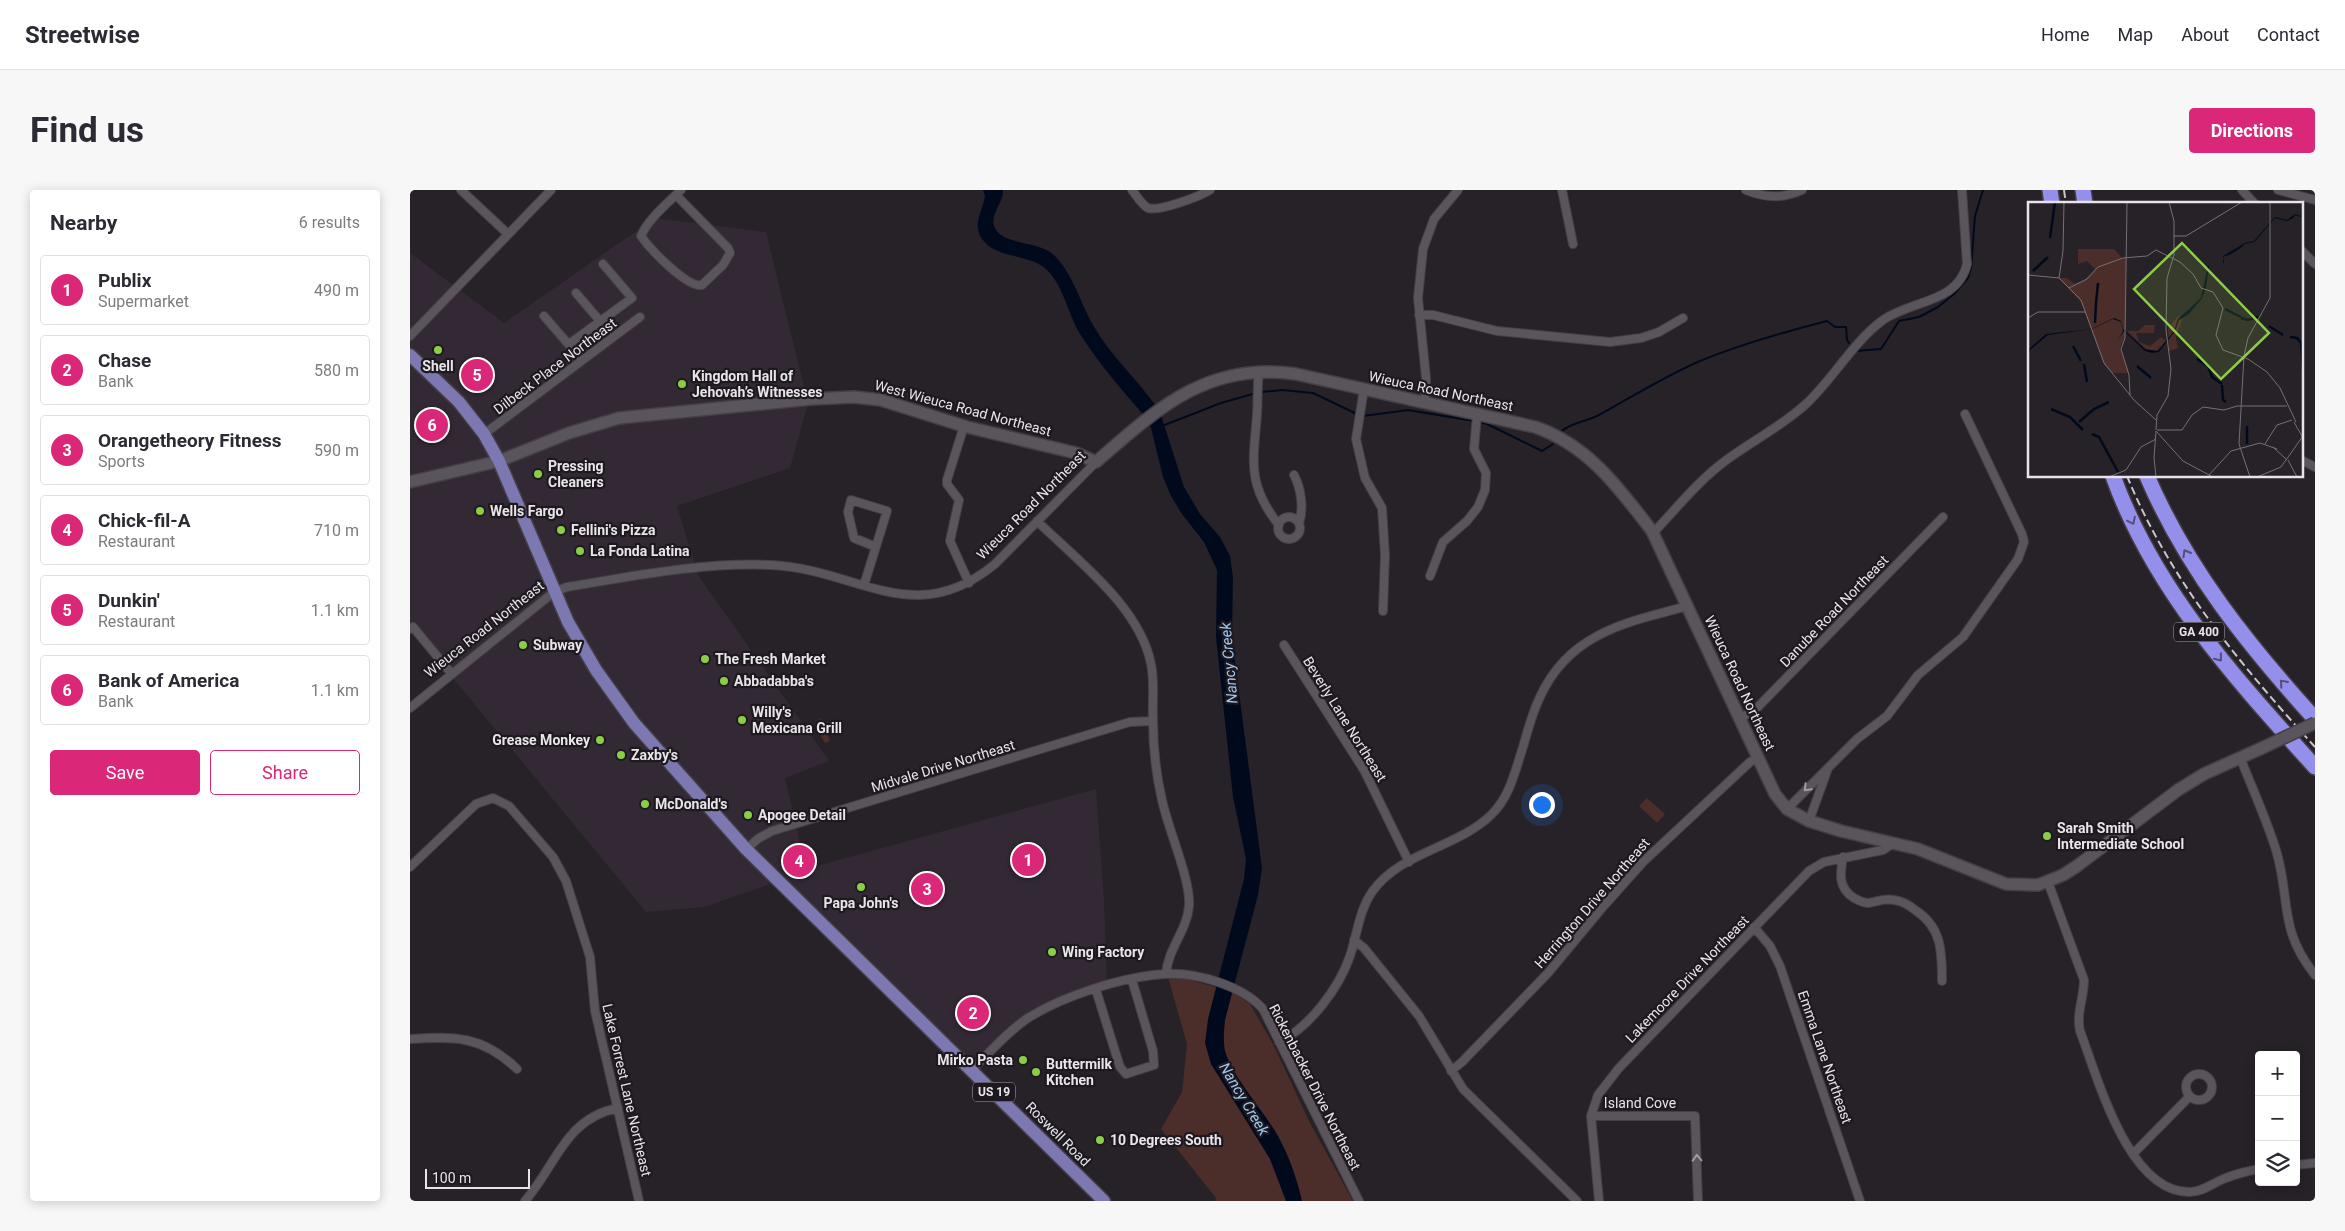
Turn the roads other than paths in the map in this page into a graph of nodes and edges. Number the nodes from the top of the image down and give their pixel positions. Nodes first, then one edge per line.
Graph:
1 (461, 190) edge
2 (551, 190) edge
3 (1132, 190) edge
4 (1210, 190) edge
5 (1562, 190) edge
6 (1746, 190) edge
7 (1802, 190) edge
8 (1962, 190) edge
9 (2242, 190) edge
10 (2278, 190) edge
11 (1456, 191) edge
12 (678, 193) edge
13 (2315, 200) edge
14 (2253, 202) edge
15 (508, 234) junction
16 (1573, 244) dead end
17 (2302, 251) edge
18 (603, 264) dead end
19 (2315, 264) edge
20 (576, 293) dead end
21 (1418, 315) junction
22 (544, 316) dead end
23 (640, 317) dead end
24 (1683, 318) dead end
25 (600, 322) junction
26 (410, 336) edge
27 (569, 344) junction
28 (410, 355) edge
29 (582, 360) junction
30 (1259, 376) junction
31 (1363, 394) junction
32 (1425, 404) junction
33 (1965, 414) dead end
34 (1477, 420) junction
35 (964, 426) junction
36 (484, 434) junction
37 (2302, 460) edge
38 (499, 461) junction
39 (1096, 462) junction
40 (2315, 467) edge
41 (1294, 475) dead end
42 (2114, 478) edge
43 (2148, 478) edge
44 (410, 482) edge
45 (1942, 517) dead end
46 (1037, 521) junction
47 (1298, 523) junction
48 (1279, 525) junction
49 (1653, 533) junction
50 (876, 547) junction
51 (1430, 576) dead end
52 (969, 583) junction
53 (864, 586) junction
54 (554, 592) junction
55 (1688, 606) junction
56 (1383, 611) dead end
57 (410, 629) edge
58 (1284, 645) dead end
59 (451, 673) junction
60 (410, 708) edge
61 (1740, 718) junction
62 (1153, 721) junction
63 (2315, 721) edge
64 (2240, 757) junction
65 (1758, 758) junction
66 (2315, 767) edge
67 (1828, 769) junction
68 (1787, 809) junction
69 (1809, 821) junction
70 (1894, 843) junction
71 (746, 849) junction
72 (1843, 857) junction
73 (1409, 862) junction
74 (410, 867) edge
75 (2048, 882) junction
76 (1754, 927) junction
77 (1354, 940) junction
78 (1166, 974) junction
79 (2315, 975) edge
80 (1132, 980) junction
81 (1942, 981) dead end
82 (1096, 990) junction
83 (410, 1039) edge
84 (1279, 1042) junction
85 (517, 1068) dead end
86 (972, 1070) junction
87 (1451, 1071) junction
88 (2190, 1096) dead end
89 (618, 1108) junction
90 (1591, 1116) junction
91 (2133, 1154) junction
92 (2315, 1163) edge
93 (2300, 1165) edge
94 (2255, 1170) edge
95 (525, 1201) edge
96 (639, 1201) edge
97 (1104, 1201) edge
98 (1359, 1201) edge
99 (1577, 1201) edge
100 (1599, 1201) edge
101 (1698, 1201) edge
102 (1860, 1201) edge

1 - 15 street
2 - 15 street
3 - 4 street
5 - 16 street
6 - 7 street
8 - 49 street
9 - 14 street
10 - 13 street
11 - 21 street
12 - 12 street
15 - 26 street
17 - 19 street
18 - 25 street
20 - 25 street
21 - 24 street
21 - 32 street
22 - 27 street
23 - 29 street, Dilbeck Place Northeast
25 - 27 street
27 - 29 street
28 - 36 main road, US 19
29 - 36 street, Dilbeck Place Northeast
30 - 31 street, Wieuca Road Northeast
30 - 39 street, Wieuca Road Northeast
30 - 48 street
31 - 32 street, Wieuca Road Northeast
31 - 56 street
32 - 34 street, Wieuca Road Northeast
33 - 67 street
34 - 49 street, Wieuca Road Northeast
34 - 51 street
35 - 38 street, West Wieuca Road Northeast
35 - 39 street, West Wieuca Road Northeast
35 - 52 street
36 - 38 main road, US 19
37 - 40 street
38 - 44 street, West Wieuca Road Northeast
38 - 54 main road, US 19
39 - 46 street, Wieuca Road Northeast
41 - 47 street
42 -> 66 highway, GA 400
63 -> 43 highway, GA 400
45 - 61 street, Danube Road Northeast
46 - 52 street, Wieuca Road Northeast
46 - 62 street
47 - 48 street
47 - 48 street
49 - 55 street, Wieuca Road Northeast
50 - 50 street
50 - 53 street
52 - 53 street, Wieuca Road Northeast
53 - 54 street, Wieuca Road Northeast
54 - 59 street, Wieuca Road Northeast
54 - 71 main road, US 19
55 - 61 street, Wieuca Road Northeast
55 - 73 street
57 - 59 street
58 - 73 street, Beverly Lane Northeast
59 - 60 street, Wieuca Road Northeast
61 - 65 street, Wieuca Road Northeast
62 - 71 street, Midvale Drive Northeast
62 - 78 street
63 - 64 street, Wieuca Road Northeast, bridge
64 - 75 street, Wieuca Road Northeast
64 - 79 street
65 - 68 street, Wieuca Road Northeast
65 - 87 street, Herrington Drive Northeast
67 -> 68 street
67 - 69 street
68 - 69 street, Wieuca Road Northeast
69 - 70 street, Wieuca Road Northeast
70 - 72 street, Lakemoore Drive Northeast
70 - 75 street, Wieuca Road Northeast
71 - 86 main road, Roswell Road / US 19
72 - 76 street, Lakemoore Drive Northeast
72 - 81 street
73 - 77 street
74 - 89 street, Lake Forrest Lane Northeast
75 - 91 street
76 - 90 street, Lakemoore Drive Northeast
76 - 102 street, Emma Lane Northeast
77 - 84 street
77 - 87 street
78 - 80 street, Rickenbacker Drive Northeast
78 - 84 street, Rickenbacker Drive Northeast
80 - 82 street, Rickenbacker Drive Northeast
80 - 82 street
82 - 86 street, Rickenbacker Drive Northeast
83 - 85 street
84 - 98 street, Rickenbacker Drive Northeast
86 - 97 main road, Roswell Road / US 19
87 - 99 street
88 - 91 street
89 - 95 street
89 - 96 street, Lake Forrest Lane Northeast
90 - 100 street, Lakemoore Drive Northeast
101 -> 90 street, Island Cove
91 - 94 street
92 - 93 street

